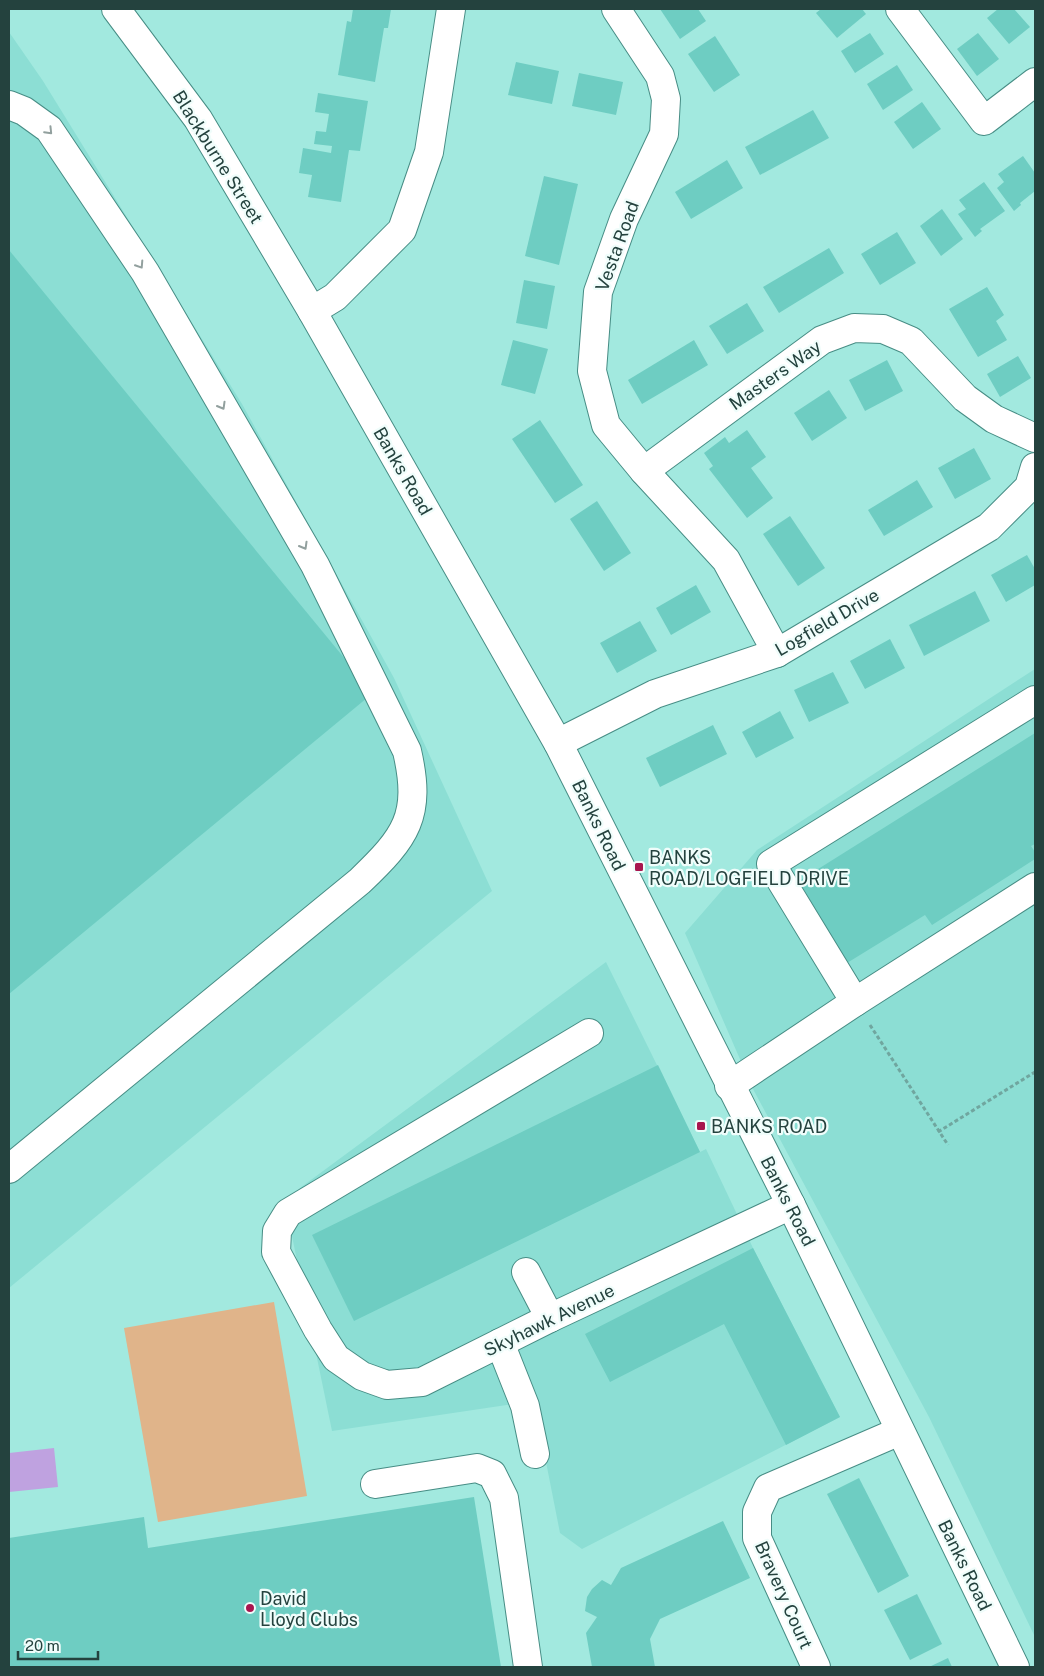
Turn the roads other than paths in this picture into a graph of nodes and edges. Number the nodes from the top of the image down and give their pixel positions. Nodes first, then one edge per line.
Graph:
1 (116, 9) edge
2 (451, 9) edge
3 (616, 9) edge
4 (900, 9) edge
5 (1035, 82) edge
6 (9, 105) edge
7 (312, 311) junction
8 (1035, 438) edge
9 (1035, 467) edge
10 (644, 471) junction
11 (777, 653) junction
12 (1035, 700) edge
13 (558, 743) junction
14 (1035, 887) edge
15 (855, 1002) junction
16 (589, 1034) dead end
17 (729, 1086) junction
18 (9, 1169) edge
19 (790, 1205) junction
20 (526, 1272) dead end
21 (550, 1318) junction
22 (500, 1343) junction
23 (900, 1430) junction
24 (535, 1454) dead end
25 (375, 1484) dead end
26 (528, 1667) edge
27 (816, 1667) edge
28 (1015, 1667) edge

1 - 7 street, Blackburne Street
2 - 7 street
3 - 10 street, Vesta Road
4 - 5 street
6 -> 18 street
7 - 13 street, Banks Road
8 - 10 street, Masters Way
9 - 11 street, Logfield Drive
10 - 11 street, Vesta Road
11 - 13 street, Logfield Drive
12 - 15 street
13 - 17 street, Banks Road
14 - 15 street
15 - 17 street
16 - 22 street, Skyhawk Avenue
17 - 19 street, Banks Road
19 - 21 street, Skyhawk Avenue
19 - 23 street, Banks Road
20 - 21 street
21 - 22 street, Skyhawk Avenue
22 - 24 street
23 - 27 street, Bravery Court
23 - 28 street, Banks Road
25 - 26 street

